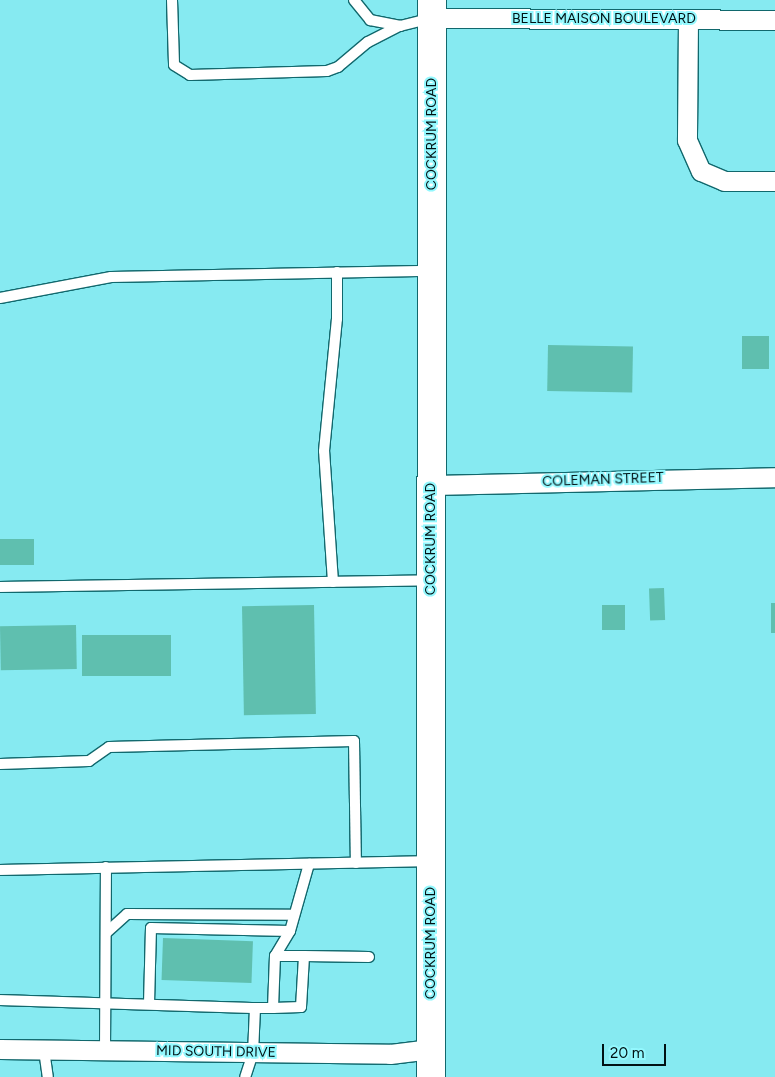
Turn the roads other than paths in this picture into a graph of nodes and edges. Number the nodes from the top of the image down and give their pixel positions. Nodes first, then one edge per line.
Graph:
1 (172, 0) edge
2 (354, 0) edge
3 (432, 9) edge
4 (688, 20) junction
5 (775, 20) edge
6 (400, 26) junction
7 (775, 180) edge
8 (432, 271) junction
9 (337, 272) junction
10 (0, 298) edge
11 (775, 477) edge
12 (432, 485) junction
13 (431, 580) junction
14 (333, 582) junction
15 (0, 587) edge
16 (0, 764) edge
17 (431, 861) junction
18 (356, 863) junction
19 (309, 864) junction
20 (106, 866) junction
21 (0, 870) edge
22 (293, 915) junction
23 (290, 931) junction
24 (106, 933) junction
25 (275, 956) junction
26 (304, 956) junction
27 (369, 957) dead end
28 (0, 1000) edge
29 (105, 1001) junction
30 (149, 1004) junction
31 (255, 1008) junction
32 (273, 1008) junction
33 (0, 1049) edge
34 (431, 1049) junction
35 (44, 1050) junction
36 (105, 1051) junction
37 (254, 1053) junction
38 (48, 1077) edge
39 (245, 1077) edge
40 (431, 1077) edge

1 - 6 lane
2 - 6 lane
3 - 4 street, BELLE MAISON BOULEVARD
3 - 6 lane
3 - 8 main road, COCKRUM ROAD
4 - 5 street, BELLE MAISON BOULEVARD
4 - 7 street
8 - 9 lane
8 - 12 main road, COCKRUM ROAD
9 - 10 lane
9 - 14 lane
11 - 12 street, COLEMAN STREET
12 - 13 main road, COCKRUM ROAD
13 - 14 lane
13 - 17 main road, COCKRUM ROAD
14 - 15 lane
16 - 18 lane
17 - 18 lane
17 - 34 main road, COCKRUM ROAD
18 - 19 lane
19 - 20 lane
19 - 22 lane
20 - 21 lane
20 - 24 lane
22 - 23 lane
22 - 24 lane
23 - 25 lane
23 - 30 lane
24 - 29 lane
25 - 26 lane
25 - 32 lane
26 - 27 lane
26 - 32 lane
28 - 29 lane
29 - 30 lane
29 - 36 lane
30 - 31 lane
31 - 32 lane
31 - 37 lane
33 - 35 street, MID SOUTH DRIVE
34 - 37 street, MID SOUTH DRIVE
34 - 40 main road, COCKRUM ROAD
35 - 36 street, MID SOUTH DRIVE
35 - 38 lane
36 - 37 street, MID SOUTH DRIVE
37 - 39 lane

